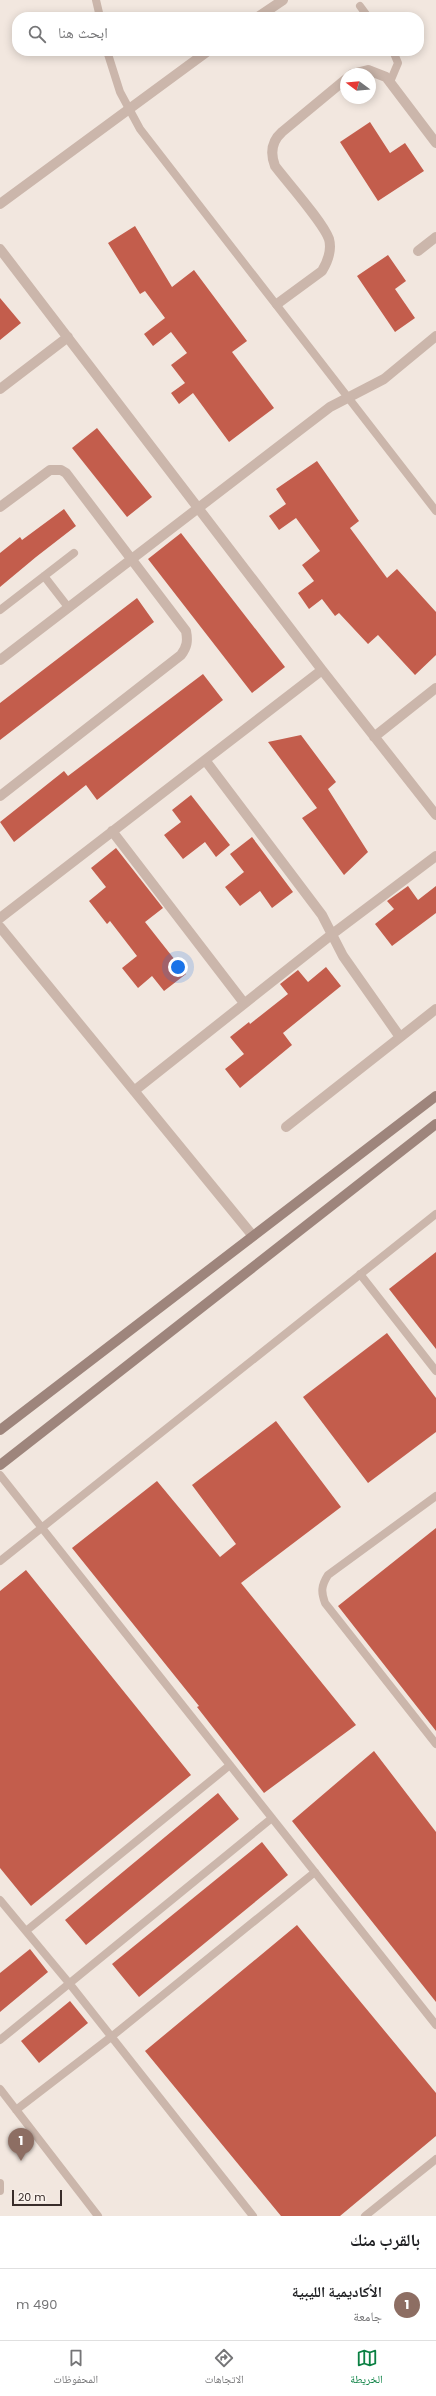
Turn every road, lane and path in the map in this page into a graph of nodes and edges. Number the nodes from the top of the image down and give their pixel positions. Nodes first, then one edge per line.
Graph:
1 (96, 0) edge
2 (283, 0) edge
3 (360, 6) dead end
4 (99, 12) edge
5 (265, 12) edge
6 (364, 12) edge
7 (108, 56) edge
8 (201, 56) edge
9 (395, 56) edge
10 (376, 72) edge
11 (390, 82) junction
12 (340, 84) edge
13 (128, 110) junction
14 (436, 143) edge
15 (0, 204) edge
16 (436, 237) edge
17 (0, 249) edge
18 (418, 251) dead end
19 (277, 304) junction
20 (436, 336) edge
21 (68, 338) junction
22 (0, 390) edge
23 (347, 398) junction
24 (0, 507) edge
25 (200, 508) junction
26 (436, 511) edge
27 (74, 553) dead end
28 (132, 558) junction
29 (44, 576) junction
30 (68, 608) junction
31 (0, 610) edge
32 (0, 660) edge
33 (322, 670) junction
34 (436, 688) edge
35 (374, 737) junction
36 (205, 760) junction
37 (2, 791) edge
38 (436, 815) edge
39 (112, 831) junction
40 (436, 856) edge
41 (0, 918) edge
42 (0, 927) edge
43 (332, 935) junction
44 (244, 1004) junction
45 (436, 1009) edge
46 (400, 1037) junction
47 (134, 1091) junction
48 (436, 1096) edge
49 (436, 1124) edge
50 (286, 1127) dead end
51 (436, 1214) edge
52 (253, 1236) junction
53 (360, 1274) junction
54 (435, 1368) edge
55 (0, 1430) edge
56 (0, 1465) edge
57 (0, 1476) edge
58 (436, 1496) edge
59 (41, 1528) junction
60 (0, 1561) edge
61 (436, 1744) edge
62 (230, 1765) junction
63 (272, 1818) junction
64 (315, 1872) junction
65 (0, 1900) edge
66 (26, 1931) junction
67 (69, 1983) junction
68 (436, 2025) edge
69 (111, 2037) junction
70 (0, 2040) edge
71 (0, 2089) edge
72 (16, 2110) junction
73 (436, 2159) edge
74 (0, 2183) edge
75 (0, 2191) edge
76 (98, 2216) edge
77 (253, 2216) edge
78 (365, 2216) edge

1 - 4 lane
2 - 5 street
3 - 6 lane
7 - 13 lane
8 - 13 street
9 - 11 lane
10 - 11 street
11 - 14 street
12 - 19 street
13 - 15 street
13 - 19 lane
16 - 18 street
17 - 21 street
19 - 23 lane
20 - 23 street
21 - 22 street
21 - 25 street
23 - 25 street
23 - 26 lane
24 - 28 street
25 - 28 street
25 - 33 street
27 - 29 lane
28 - 30 street
28 - 37 street
29 - 30 lane
29 - 31 lane
30 - 32 street
33 - 35 street
33 - 36 street
34 - 35 street
35 - 38 street
36 - 39 street
36 - 43 street
39 - 41 street
39 - 44 street
40 - 43 street
42 - 47 street
43 - 44 street
43 - 46 street
44 - 47 street
45 - 46 street
46 - 50 street
47 - 52 street
48 - 52 main road
49 - 56 main road
51 - 53 lane
52 - 55 main road
53 - 54 lane
53 - 59 lane
57 - 59 lane
58 - 61 lane
59 - 60 lane
59 - 62 lane
62 - 63 lane
62 - 66 lane
63 - 64 lane
63 - 67 lane
64 - 68 lane
64 - 69 lane
65 - 66 lane
66 - 67 lane
67 - 69 lane
67 - 70 lane
69 - 72 lane
69 - 77 lane
71 - 72 lane
72 - 76 lane
73 - 78 lane
74 - 75 lane

